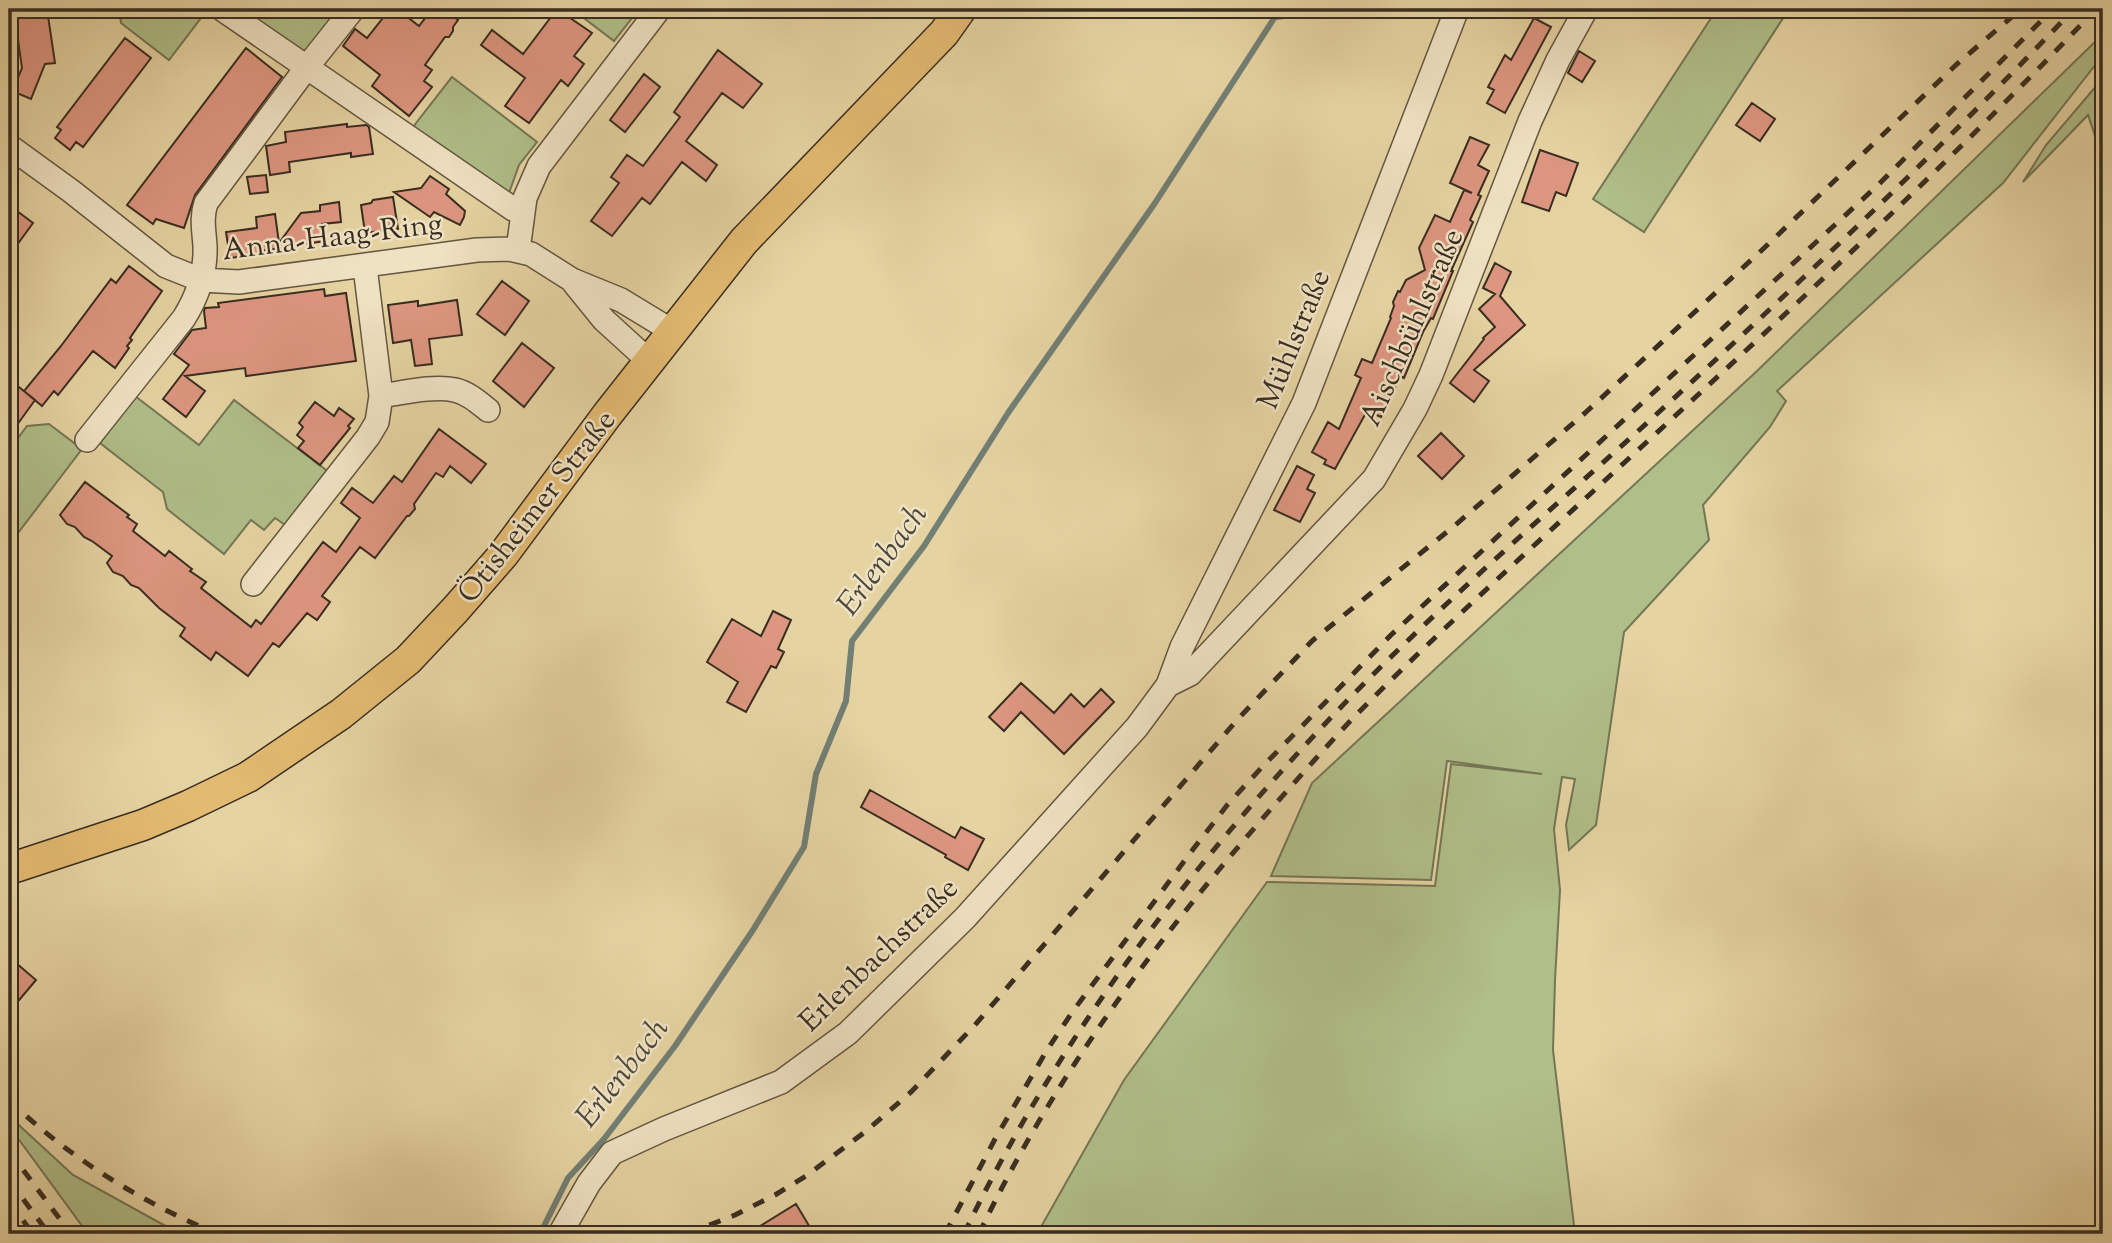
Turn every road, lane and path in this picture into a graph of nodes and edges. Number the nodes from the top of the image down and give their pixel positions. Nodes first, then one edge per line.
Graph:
1 (222, 9) edge
2 (353, 9) edge
3 (659, 9) edge
4 (961, 9) edge
5 (1457, 9) edge
6 (1586, 9) edge
7 (307, 67) junction
8 (9, 146) edge
9 (522, 211) junction
10 (518, 250) junction
11 (365, 267) junction
12 (201, 280) junction
13 (572, 280) junction
14 (672, 331) junction
15 (649, 361) junction
16 (381, 396) junction
17 (488, 410) dead end
18 (87, 440) dead end
19 (254, 584) dead end
20 (1168, 684) junction
21 (9, 869) edge
22 (560, 1234) edge

1 - 7 street
2 - 7 street
3 - 9 street
4 - 14 main road, Ötisheimer Straße
5 - 20 street, Mühlstraße
6 - 20 street, Aischbühlstraße
7 - 9 street
7 - 12 street
8 - 12 street, Anna-Haag-Ring
9 - 10 street
10 - 11 street, Anna-Haag-Ring
10 - 13 street, Anna-Haag-Ring
11 - 12 street, Anna-Haag-Ring
11 - 16 street
12 - 18 street
13 - 14 street, Anna-Haag-Ring
13 - 15 street, Anna-Haag-Ring
14 - 15 main road, Ötisheimer Straße
15 - 21 main road, Ötisheimer Straße
16 - 17 street
16 - 19 street
20 - 22 street, Erlenbachstraße

